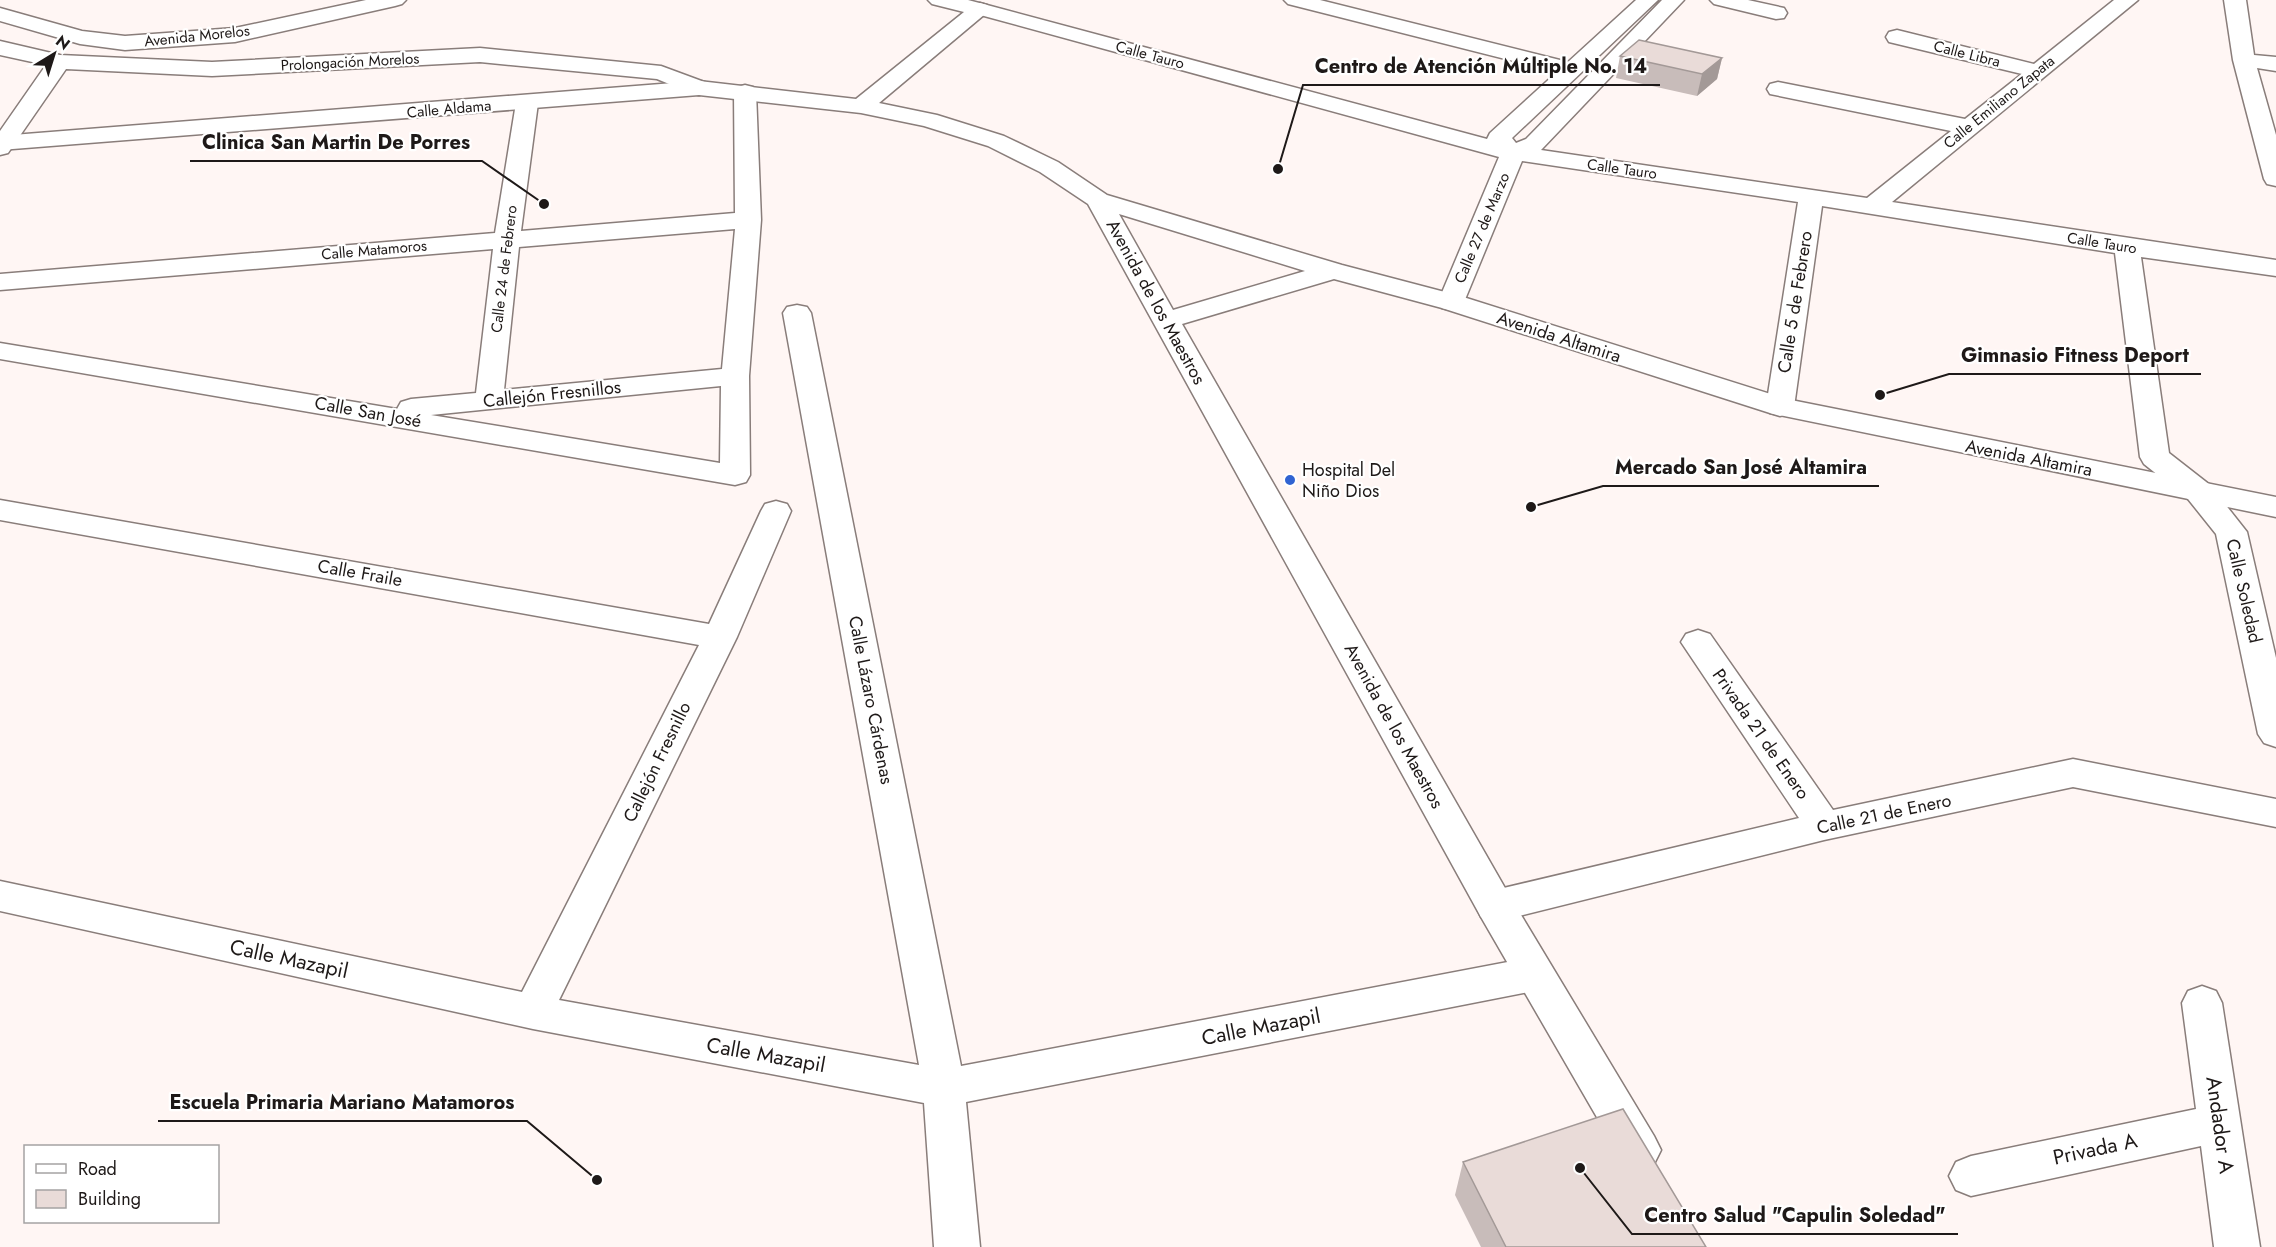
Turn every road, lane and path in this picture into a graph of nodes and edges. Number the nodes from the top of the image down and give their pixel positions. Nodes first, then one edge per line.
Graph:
1 (395, 0) edge
2 (939, 0) edge
3 (1294, 0) edge
4 (1342, 0) edge
5 (1648, 0) edge
6 (1674, 0) edge
7 (1721, 0) edge
8 (2127, 0) edge
9 (2235, 0) edge
10 (986, 5) edge
11 (1776, 13) dead end
12 (0, 14) edge
13 (1897, 37) dead end
14 (0, 48) edge
15 (2244, 60) junction
16 (60, 62) junction
17 (1577, 64) junction
18 (2276, 64) edge
19 (2037, 71) junction
20 (699, 88) junction
21 (1778, 89) dead end
22 (745, 92) junction
23 (527, 103) junction
24 (861, 106) junction
25 (1967, 127) junction
26 (1, 145) edge
27 (1513, 153) junction
28 (2274, 164) edge
29 (1811, 197) junction
30 (1098, 200) junction
31 (1872, 206) junction
32 (748, 220) junction
33 (507, 239) junction
34 (2127, 247) junction
35 (2276, 268) edge
36 (1332, 271) junction
37 (0, 282) edge
38 (1451, 302) junction
39 (797, 312) dead end
40 (1167, 320) junction
41 (0, 351) edge
42 (735, 376) junction
43 (489, 400) junction
44 (1780, 407) junction
45 (370, 412) junction
46 (2199, 492) junction
47 (2276, 507) edge
48 (0, 510) edge
49 (776, 510) dead end
50 (720, 637) junction
51 (1698, 642) dead end
52 (2276, 734) edge
53 (2276, 813) edge
54 (1824, 826) junction
55 (0, 896) edge
56 (1495, 906) junction
57 (1534, 974) junction
58 (2202, 1003) dead end
59 (533, 1012) junction
60 (944, 1088) junction
61 (2219, 1123) junction
62 (1655, 1176) edge
63 (1971, 1176) dead end
64 (957, 1247) edge
65 (2237, 1247) edge

1 - 12 street, Avenida Morelos
2 - 10 street
3 - 17 street
4 - 17 street
5 - 17 street
6 - 27 street
7 - 11 street
8 - 19 street, Calle Emiliano Zapata
9 - 15 street
10 - 24 street
10 - 27 street, Calle Tauro
13 - 19 street, Calle Libra
14 - 16 street, Prolongación Morelos
15 - 18 street
15 - 28 street
16 - 20 street, Prolongación Morelos
16 - 26 street
17 - 27 street
19 - 25 street, Calle Emiliano Zapata
20 - 22 street, Calle Aldama
20 - 23 street, Calle Aldama
21 - 25 street
22 - 24 street, Calle Aldama
22 - 32 street
23 - 26 street, Calle Aldama
23 - 33 street, Calle 24 de Febrero
24 - 30 street, Avenida Altamira
25 - 31 street, Calle Emiliano Zapata
27 - 29 street, Calle Tauro
27 - 38 street, Calle 27 de Marzo
29 - 31 street, Calle Tauro
29 - 44 street, Calle 5 de Febrero
30 - 36 street, Avenida Altamira
30 - 40 street, Avenida de los Maestros
31 - 34 street, Calle Tauro
32 - 33 street, Calle Matamoros
32 - 42 street
33 - 37 street, Calle Matamoros
33 - 43 street, Calle 24 de Febrero
34 - 35 street, Calle Tauro
34 - 46 street
36 - 38 street, Avenida Altamira
36 - 40 street
38 - 44 street, Avenida Altamira
39 - 60 street, Calle Lázaro Cárdenas
40 - 56 street, Avenida de los Maestros
41 - 45 street, Calle San José
42 - 43 street, Callejón Fresnillos
42 - 45 street, Calle San José
43 - 45 street, Callejón Fresnillos
44 - 46 street, Avenida Altamira
46 - 47 street, Avenida Altamira
46 - 52 street, Calle Soledad
48 - 50 street, Calle Fraile
49 - 50 street, Callejón Fresnillo
50 - 59 street, Callejón Fresnillo
51 - 54 street, Privada 21 de Enero
53 - 54 street, Calle 21 de Enero
54 - 56 street, Calle 21 de Enero
55 - 59 street, Calle Mazapil
56 - 57 street, Avenida de los Maestros
57 - 60 street, Calle Mazapil
57 - 62 street, Avenida de los Maestros
58 - 61 street, Andador A
59 - 60 street, Calle Mazapil
60 - 64 street, Calle Lázaro Cárdenas
61 - 63 street, Privada A
61 - 65 street, Andador A

